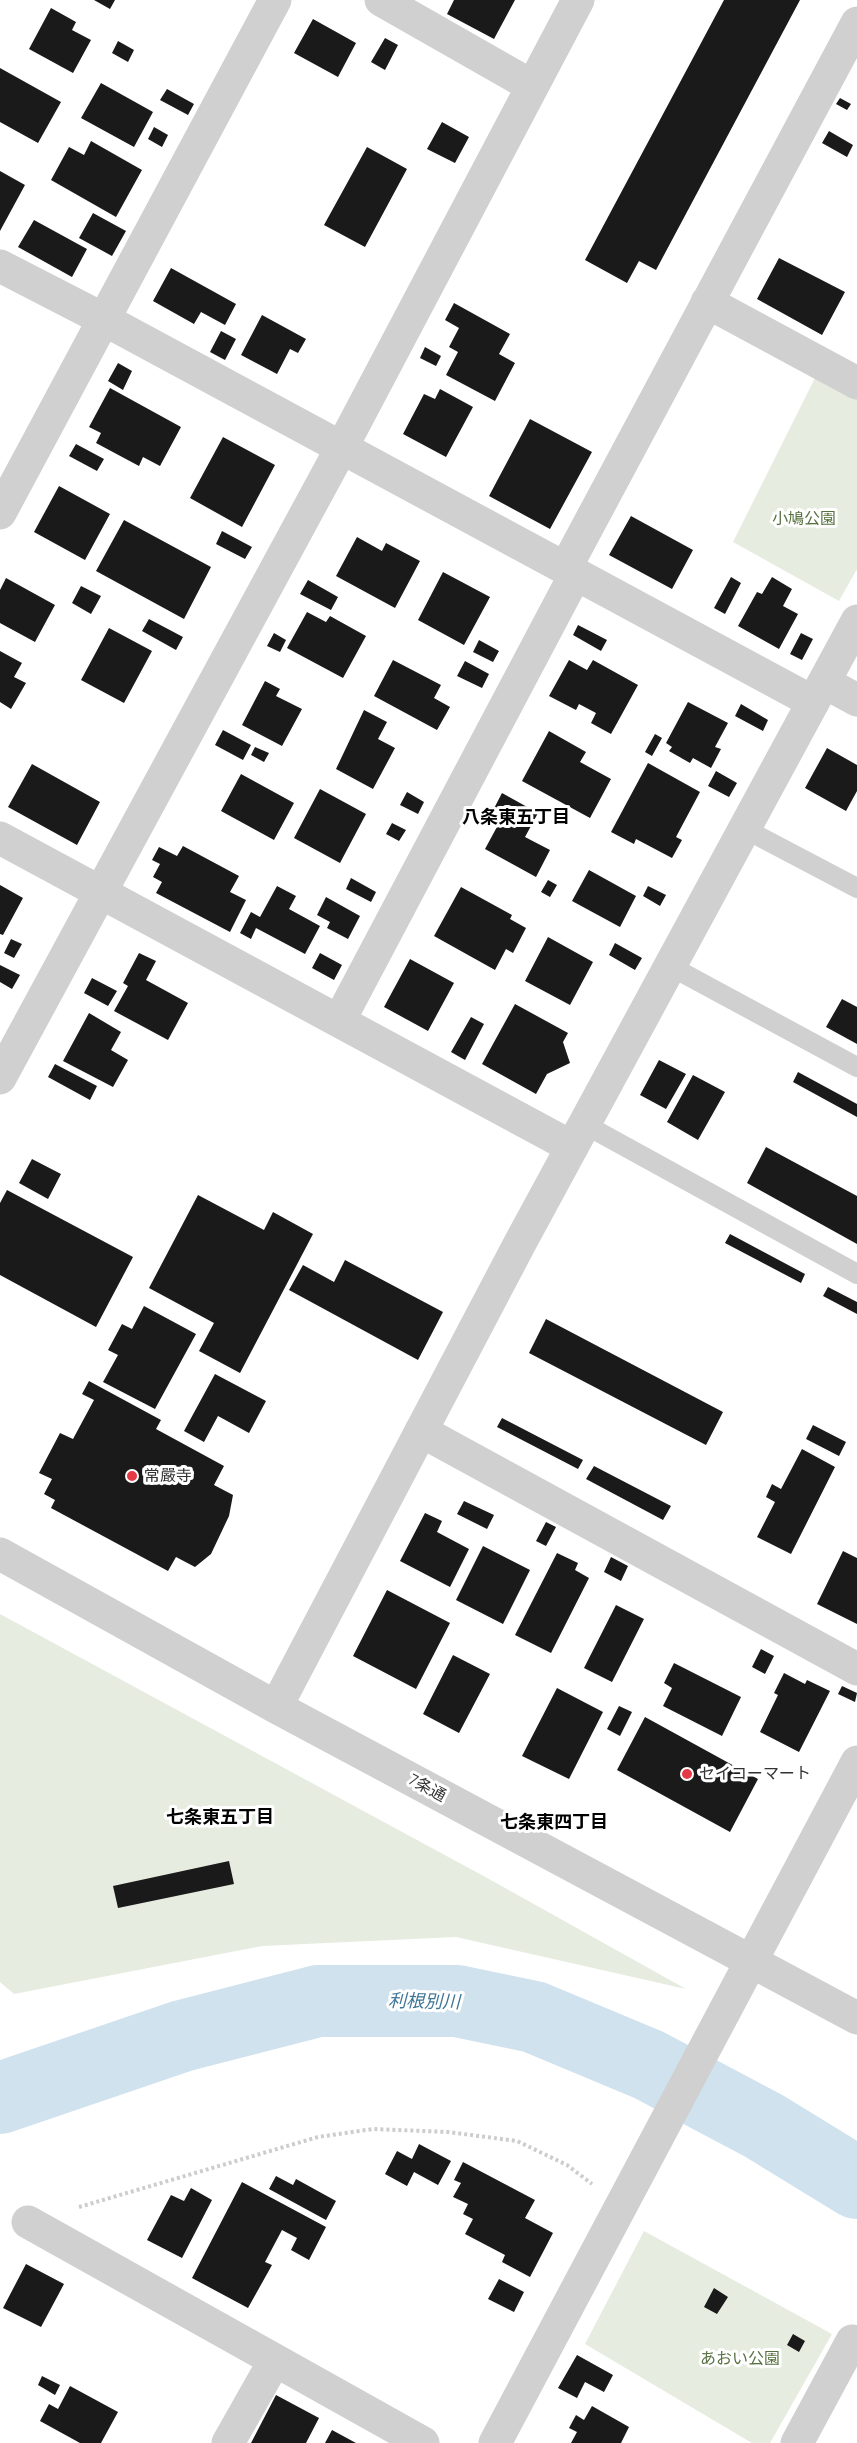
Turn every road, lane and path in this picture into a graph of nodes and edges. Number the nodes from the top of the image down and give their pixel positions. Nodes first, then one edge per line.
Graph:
1 (275, 0) edge
2 (381, 0) edge
3 (578, 0) edge
4 (857, 23) edge
5 (532, 86) junction
6 (0, 266) edge
7 (707, 302) junction
8 (105, 320) junction
9 (857, 383) edge
10 (342, 447) junction
11 (0, 513) edge
12 (571, 570) junction
13 (857, 621) edge
14 (819, 692) junction
15 (857, 700) edge
16 (745, 829) junction
17 (0, 838) edge
18 (857, 888) edge
19 (99, 893) junction
20 (670, 966) junction
21 (339, 1021) junction
22 (857, 1067) edge
23 (0, 1078) edge
24 (578, 1136) junction
25 (857, 1274) edge
26 (421, 1431) junction
27 (0, 1554) edge
28 (857, 1669) edge
29 (276, 1707) junction
30 (857, 1762) edge
31 (751, 1962) junction
32 (857, 2018) edge
33 (626, 2198) junction
34 (28, 2222) joint
35 (852, 2341) dead end
36 (275, 2360) junction
37 (228, 2443) edge
38 (423, 2443) edge
39 (495, 2443) edge
40 (797, 2443) edge

1 - 8 street
2 - 5 street
3 - 5 street
4 - 7 street
5 - 10 street
6 - 8 street
7 - 9 street
7 - 12 street
8 - 10 street
8 - 11 street
10 - 12 street
10 - 19 street
12 - 14 street
12 - 21 street
13 - 14 street
14 - 15 street
14 - 16 street
16 - 18 lane
16 - 20 street
17 - 19 street
19 - 21 street
19 - 23 street
20 - 22 lane
20 - 24 street
21 - 24 street
24 - 25 lane
24 - 26 street
26 - 28 street
26 - 29 street
27 - 29 street, 7条通
29 - 31 street, 7条通
30 - 31 street
31 - 32 street, 7条通
31 - 33 street
33 - 34 path
33 - 39 street
34 - 36 street
35 - 40 street
36 - 37 street
36 - 38 street

